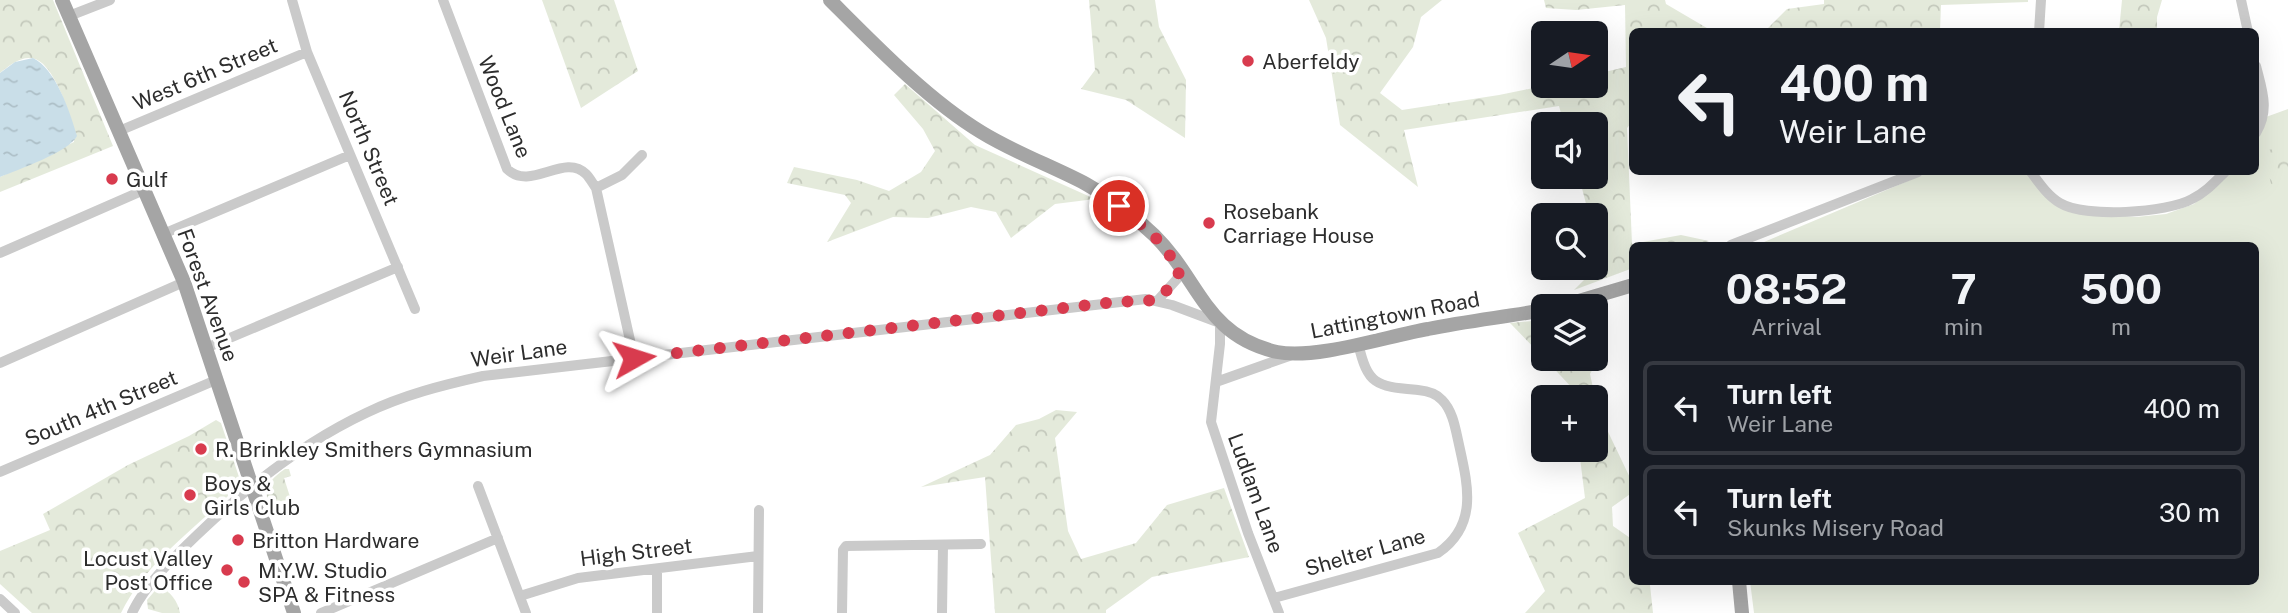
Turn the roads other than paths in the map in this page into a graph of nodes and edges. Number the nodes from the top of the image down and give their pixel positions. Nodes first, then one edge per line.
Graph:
1 (62, 0) edge
2 (110, 0) edge
3 (292, 0) edge
4 (443, 0) edge
5 (830, 0) edge
6 (2041, 0) edge
7 (2242, 0) edge
8 (69, 16) junction
9 (2039, 28) edge
10 (2247, 28) edge
11 (307, 52) junction
12 (2259, 78) edge
13 (2259, 126) edge
14 (118, 131) junction
15 (351, 155) junction
16 (642, 155) dead end
17 (1910, 175) edge
18 (2033, 175) edge
19 (2222, 175) edge
20 (596, 188) junction
21 (144, 190) junction
22 (163, 234) junction
23 (1739, 242) edge
24 (0, 253) edge
25 (398, 267) junction
26 (1180, 268) junction
27 (184, 282) junction
28 (1629, 286) edge
29 (1603, 294) edge
30 (1158, 300) junction
31 (415, 309) dead end
32 (1531, 312) edge
33 (1220, 323) junction
34 (1358, 343) junction
35 (206, 348) junction
36 (1294, 354) junction
37 (634, 358) junction
38 (0, 363) edge
39 (216, 380) junction
40 (1216, 382) junction
41 (0, 472) edge
42 (252, 486) junction
43 (478, 486) dead end
44 (759, 510) dead end
45 (498, 538) junction
46 (981, 544) dead end
47 (943, 545) junction
48 (758, 556) junction
49 (657, 569) junction
50 (1739, 585) edge
51 (520, 596) junction
52 (1273, 598) junction
53 (0, 599) edge
54 (15, 613) edge
55 (132, 613) edge
56 (294, 613) edge
57 (321, 613) edge
58 (526, 613) edge
59 (657, 613) edge
60 (758, 613) edge
61 (842, 613) edge
62 (942, 613) edge
63 (1279, 613) edge
64 (1742, 613) edge

1 - 8 main road, Forest Avenue
2 - 8 street
3 - 11 street, North Street
4 - 20 street, Wood Lane
5 - 26 main road
6 - 9 street
7 - 10 street
8 - 14 main road, Forest Avenue
11 - 14 street, West 6th Street
11 - 15 street, North Street
12 - 13 street
14 - 21 main road, Forest Avenue
15 - 22 street
15 - 25 street, North Street
16 - 20 street
17 - 23 street
18 - 19 street
20 - 37 street
21 - 22 main road, Forest Avenue
21 - 24 street
22 - 27 main road, Forest Avenue
25 - 31 street, North Street
25 - 35 street
26 - 30 street
26 - 33 main road
27 - 35 main road, Forest Avenue
27 - 38 street
28 - 29 main road
30 - 33 street, Weir Lane
30 - 37 street, Weir Lane
32 - 34 main road, Lattingtown Road
33 - 36 main road, Lattingtown Road
33 - 40 street, Ludlam Lane
34 - 36 main road, Lattingtown Road
34 - 52 street, Shelter Lane
35 - 39 main road, Forest Avenue
36 - 40 street
37 - 42 street, Weir Lane
39 - 41 street, South 4th Street
39 - 42 main road, Forest Avenue
40 - 52 street, Ludlam Lane
42 - 55 street, Weir Lane
42 - 56 main road, Forest Avenue
43 - 45 street
44 - 48 street
45 - 51 street
45 - 57 street
46 - 47 street
47 - 61 street
47 - 62 street
48 - 49 street, High Street
48 - 60 street
49 - 51 street, High Street
49 - 59 street
50 - 64 main road
51 - 58 street
52 - 63 street, Ludlam Lane
53 - 54 street

